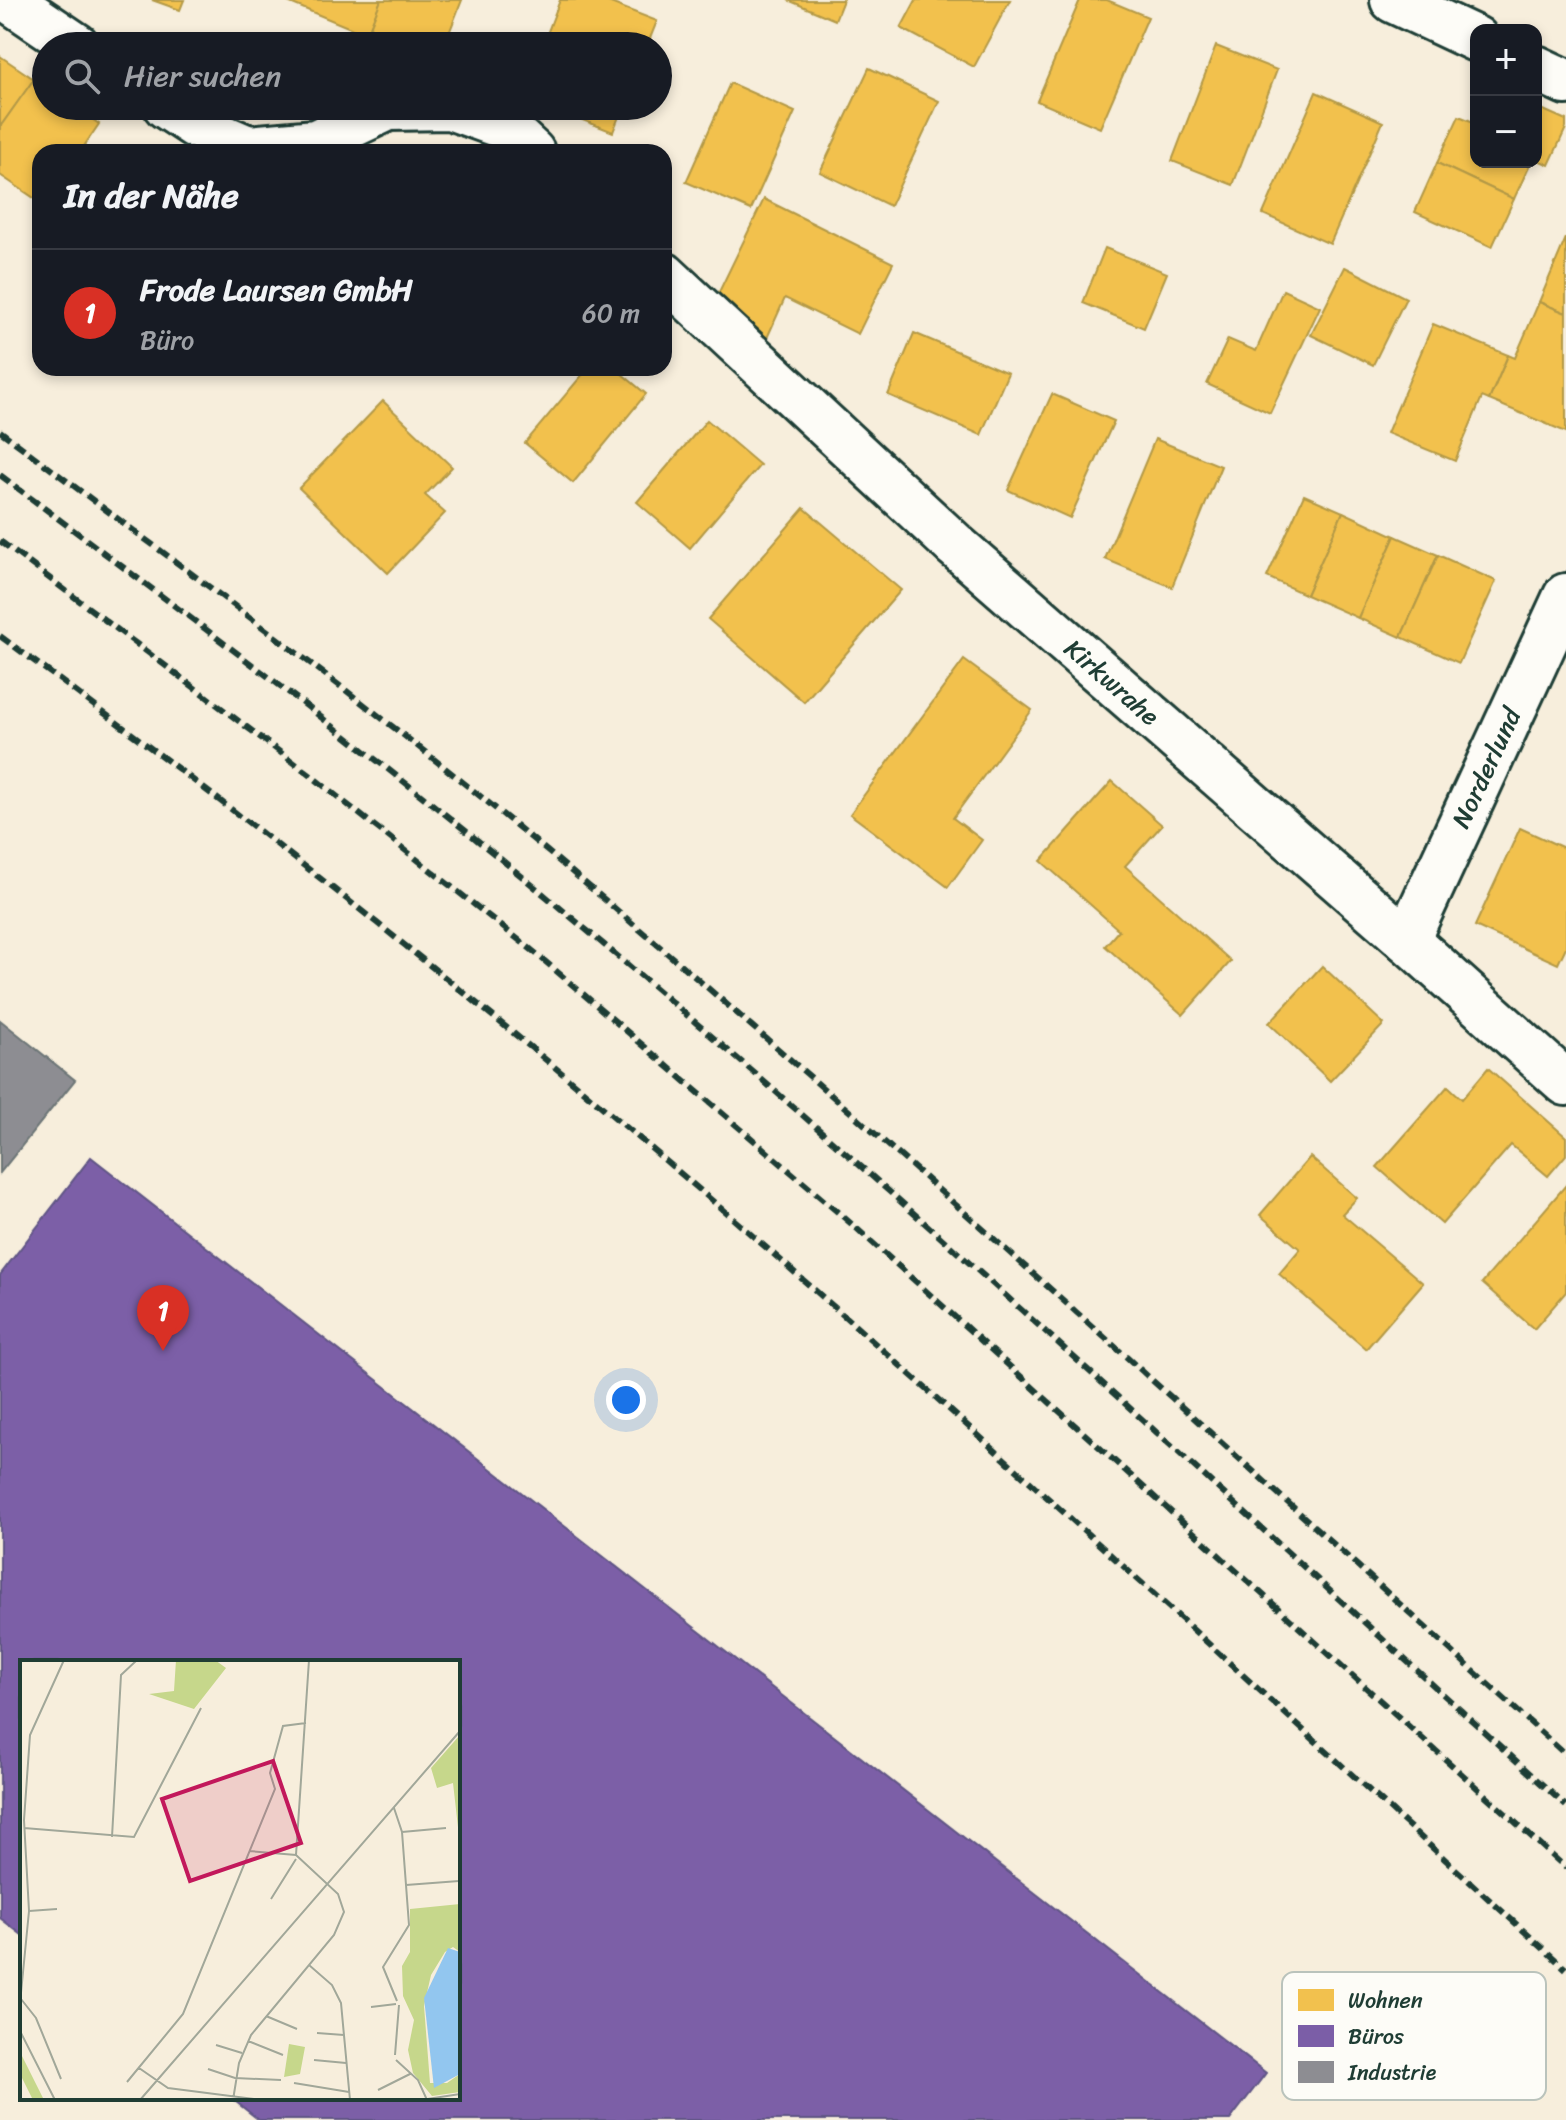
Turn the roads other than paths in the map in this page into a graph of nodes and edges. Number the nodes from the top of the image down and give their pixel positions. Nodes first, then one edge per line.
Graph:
1 (9, 0) edge
2 (1393, 0) edge
3 (56, 32) edge
4 (1470, 36) edge
5 (1542, 71) edge
6 (1566, 82) edge
7 (187, 120) edge
8 (363, 120) edge
9 (486, 120) edge
10 (239, 144) edge
11 (293, 144) edge
12 (523, 144) edge
13 (672, 282) edge
14 (1566, 596) edge
15 (1407, 940) junction
16 (1566, 1083) edge

1 - 3 street
2 - 4 street
5 - 6 street
7 - 10 street
8 - 11 street
9 - 12 street
13 - 15 street, Kirkwrahe
14 - 15 street, Norderlund
15 - 16 street, Kirkwrahe

